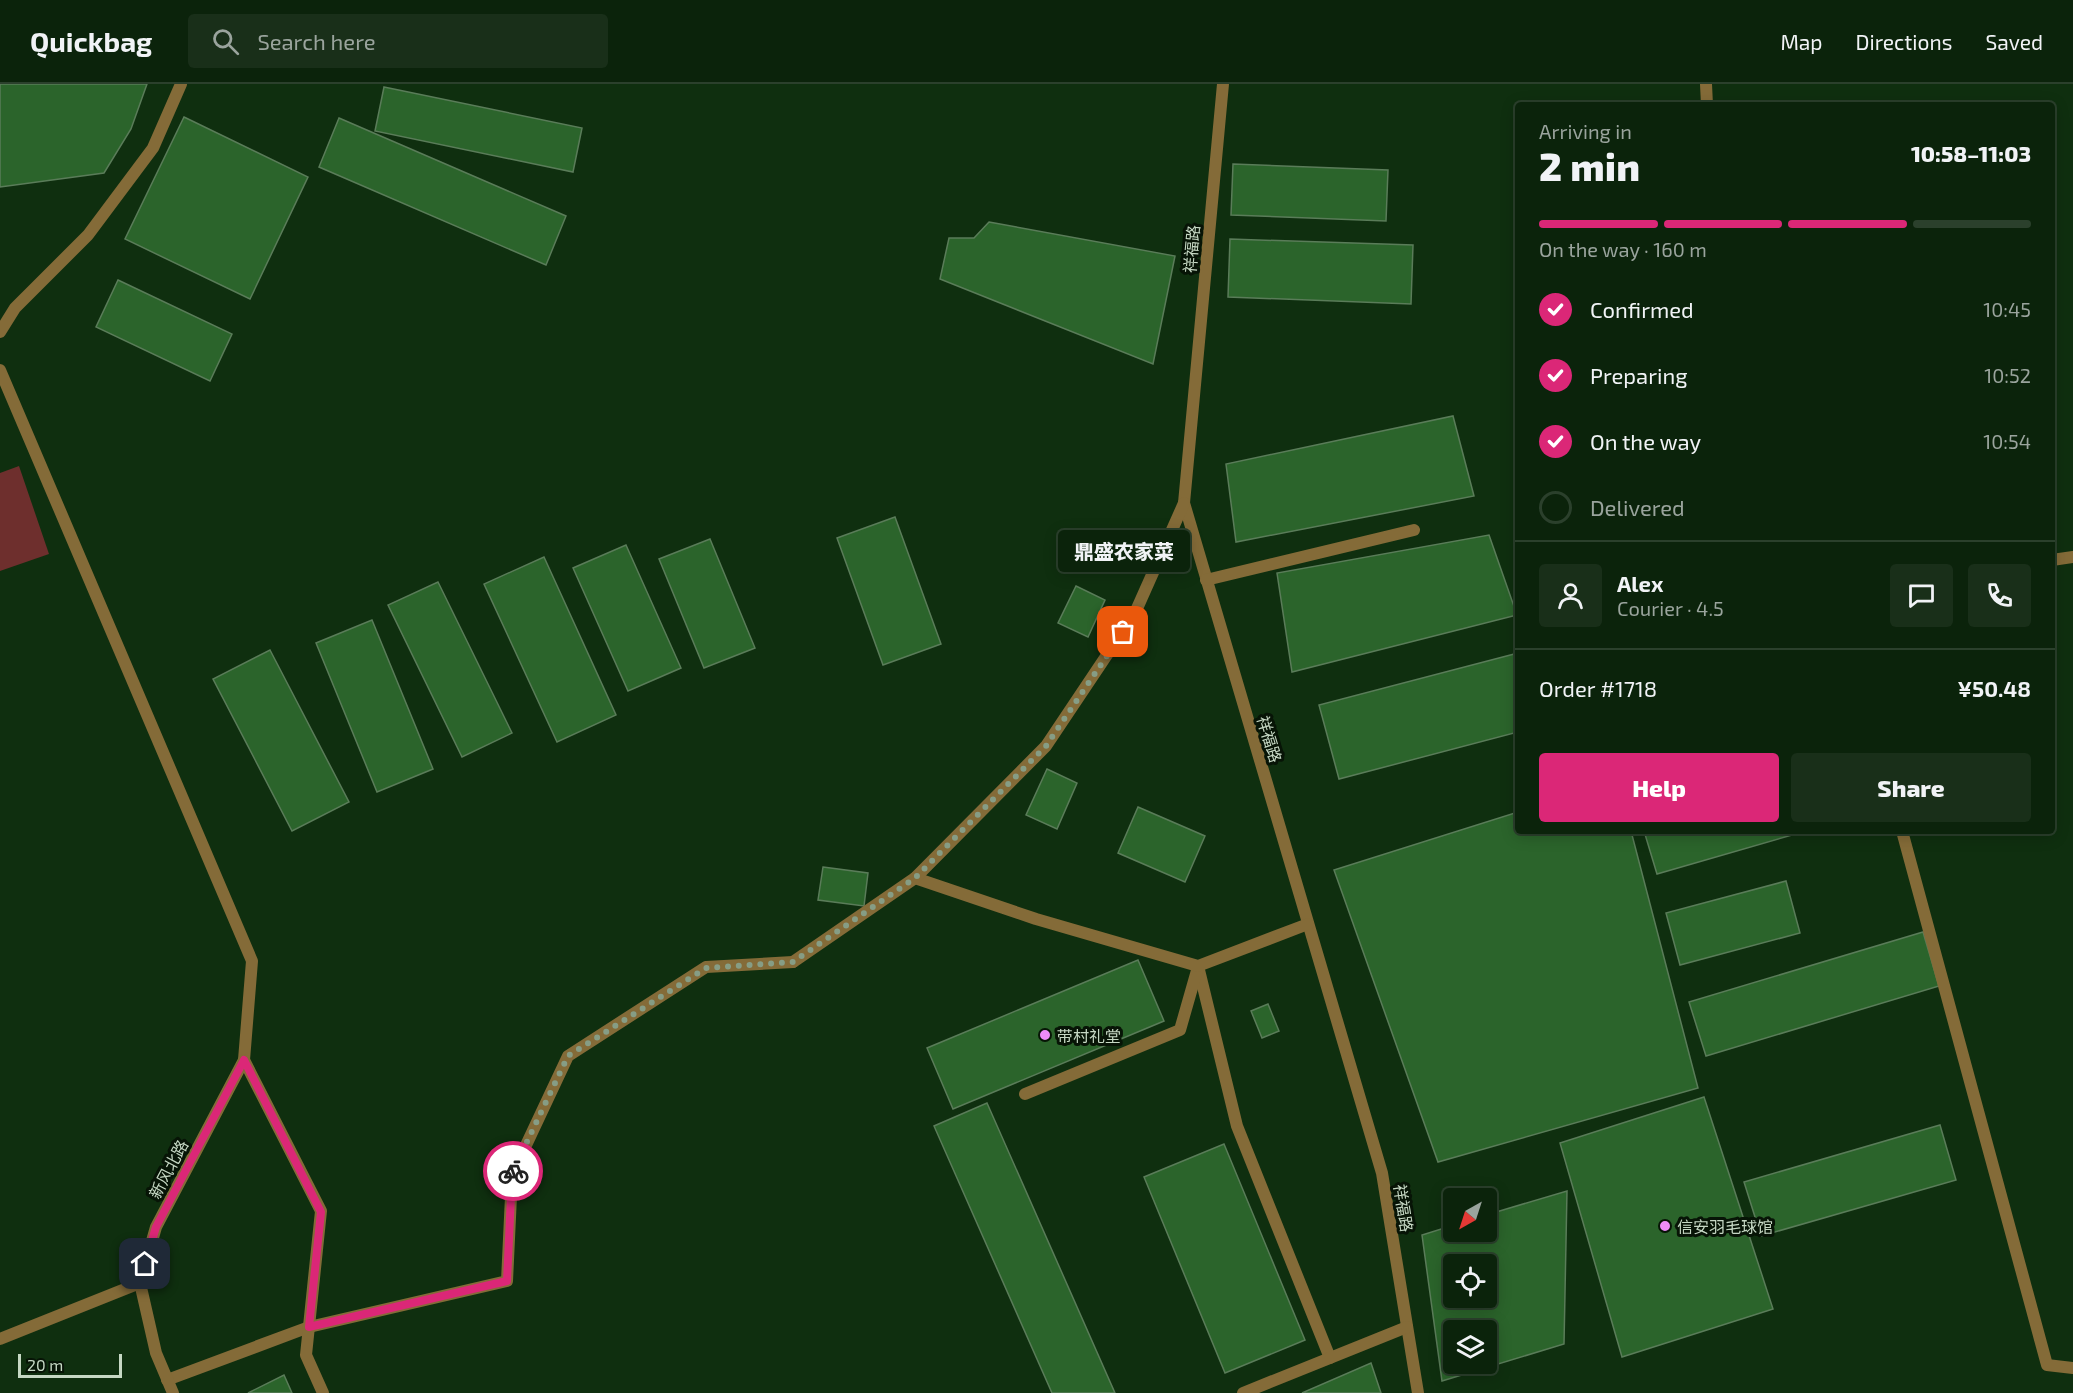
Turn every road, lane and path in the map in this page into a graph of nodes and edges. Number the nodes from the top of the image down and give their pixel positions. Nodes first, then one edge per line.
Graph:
1 (181, 84) edge
2 (1223, 84) edge
3 (1706, 84) edge
4 (1707, 102) edge
5 (0, 332) edge
6 (0, 370) edge
7 (1184, 503) junction
8 (1414, 530) dead end
9 (2073, 557) edge
10 (2055, 560) edge
11 (1206, 580) junction
12 (1903, 834) edge
13 (915, 878) junction
14 (1308, 924) junction
15 (1198, 966) junction
16 (244, 1060) junction
17 (1025, 1094) dead end
18 (140, 1283) junction
19 (309, 1327) junction
20 (1407, 1327) junction
21 (0, 1339) edge
22 (1330, 1358) junction
23 (2073, 1368) edge
24 (167, 1380) junction
25 (173, 1393) edge
26 (323, 1393) edge
27 (1243, 1393) edge
28 (1418, 1393) edge

1 - 5 street
2 - 7 street, 祥福路
3 - 4 street
6 - 16 street, 新风北路
7 - 11 street, 祥福路
7 - 13 street
8 - 11 street
9 - 10 street
11 - 14 street, 祥福路
12 - 23 street
13 - 15 street
13 - 19 street
14 - 15 street
14 - 20 street, 祥福路
15 - 17 street
15 - 22 street
16 - 18 street, 新风北路
16 - 19 street
18 - 21 street
18 - 24 street, 新风北路
19 - 24 street
19 - 26 street
20 - 22 street
20 - 28 street, 祥福路
22 - 27 street
24 - 25 street, 新风北路

